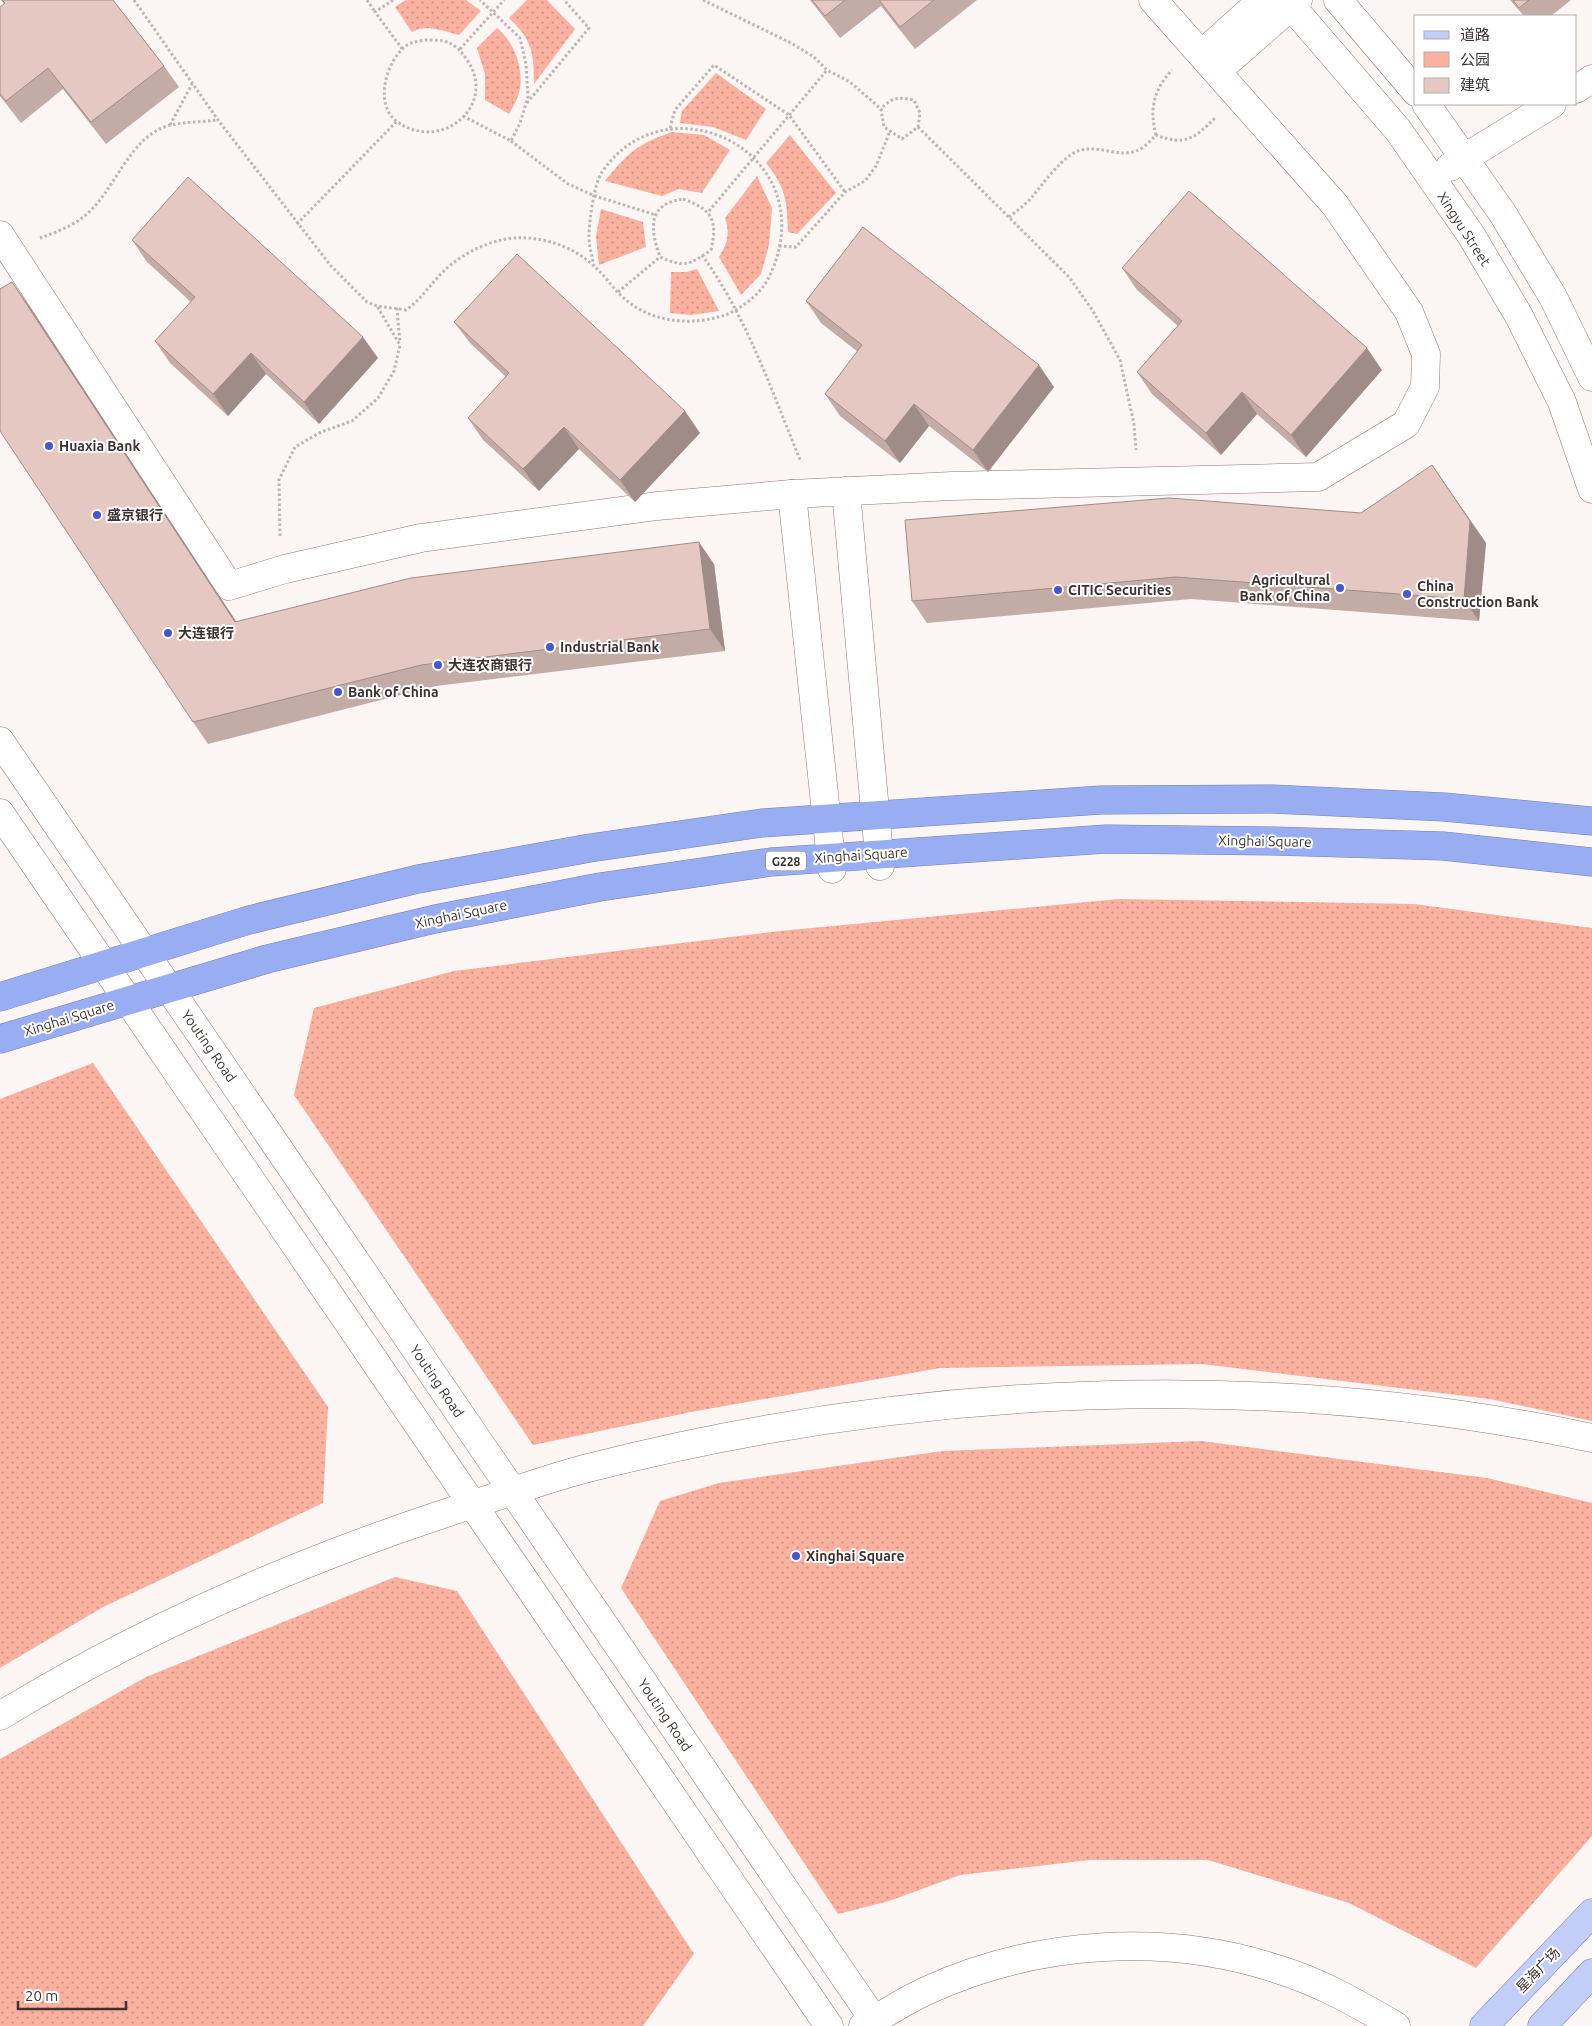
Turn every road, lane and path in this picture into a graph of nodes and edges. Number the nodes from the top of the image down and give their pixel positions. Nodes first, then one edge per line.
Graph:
1 (134, 0) edge
2 (367, 0) edge
3 (393, 0) edge
4 (480, 0) edge
5 (504, 0) edge
6 (564, 0) edge
7 (703, 0) edge
8 (1153, 0) edge
9 (1262, 0) edge
10 (1338, 0) edge
11 (1292, 2) edge
12 (493, 11) junction
13 (375, 12) junction
14 (460, 49) junction
15 (403, 50) junction
16 (1204, 57) junction
17 (827, 70) junction
18 (1592, 79) edge
19 (192, 84) junction
20 (1577, 88) edge
21 (1414, 90) edge
22 (1238, 94) junction
23 (526, 105) junction
24 (1427, 105) edge
25 (1550, 105) edge
26 (881, 109) junction
27 (789, 115) junction
28 (463, 116) junction
29 (218, 120) junction
30 (397, 121) junction
31 (169, 125) junction
32 (918, 127) junction
33 (670, 128) junction
34 (890, 131) junction
35 (1156, 135) junction
36 (511, 141) junction
37 (754, 156) junction
38 (1464, 158) junction
39 (1432, 178) junction
40 (845, 192) junction
41 (595, 196) junction
42 (708, 211) junction
43 (656, 215) junction
44 (1009, 217) junction
45 (297, 224) junction
46 (4, 241) edge
47 (779, 246) junction
48 (702, 256) junction
49 (660, 257) junction
50 (594, 266) junction
51 (618, 292) junction
52 (376, 306) junction
53 (397, 308) junction
54 (736, 311) junction
55 (400, 345) junction
56 (1592, 377) edge
57 (1138, 480) junction
58 (1592, 489) edge
59 (846, 491) junction
60 (803, 493) junction
61 (285, 569) junction
62 (0, 741) edge
63 (0, 813) edge
64 (875, 814) junction
65 (826, 818) junction
66 (1592, 821) edge
67 (880, 860) junction
68 (1592, 862) edge
69 (831, 863) junction
70 (144, 952) junction
71 (104, 965) junction
72 (169, 988) junction
73 (0, 997) edge
74 (128, 1000) junction
75 (0, 1039) edge
76 (1592, 1438) edge
77 (513, 1492) junction
78 (472, 1505) junction
79 (0, 1716) edge
80 (1592, 1913) edge
81 (1592, 1974) edge
82 (869, 2023) edge
83 (829, 2026) edge
84 (1396, 2026) edge
85 (1484, 2026) edge
86 (1542, 2026) edge

1 - 19 path
2 - 13 path
3 - 13 path
4 - 12 path
5 - 12 path
6 - 23 path
7 - 17 path
8 - 16 street
9 - 16 street
10 - 21 street
11 - 16 street
11 - 39 street, Xingyu Street
12 - 14 path
12 - 23 path
13 - 15 path
14 - 15 path
14 - 28 path
15 - 30 path
16 - 22 street
16 - 35 path
17 - 26 path
17 - 27 path
18 - 20 street
19 - 29 path
19 - 31 path
22 - 35 path
22 - 57 street
23 - 36 path
24 - 38 street
25 - 38 street
26 - 32 path
26 - 34 path
27 - 33 path
27 - 37 path
27 - 40 path
28 - 30 path
28 - 36 path
29 - 31 path
29 - 45 path
30 - 45 path
31 - 46 path
32 - 34 path
32 - 44 path
33 - 37 path
33 - 41 path
34 - 40 path
35 - 44 path
36 - 41 path
37 - 42 path
37 - 47 path
38 - 39 street
38 - 56 street
39 - 58 street, Xingyu Street
40 - 47 path
41 - 43 path
41 - 50 path
42 - 43 path
42 - 48 path
43 - 49 path
44 - 57 path
45 - 52 path
46 - 61 street
47 - 54 path
48 - 49 path
48 - 54 path
49 - 51 path
50 - 51 path
50 - 53 path
51 - 54 path
52 - 53 path
52 - 55 path
53 - 55 path
54 - 60 path
55 - 61 path
57 - 59 street
59 - 60 street
59 - 64 street
60 - 61 street
60 - 65 street
62 - 70 street, Youting Road
63 - 71 street
64 - 65 highway
64 - 66 highway
64 - 67 street
65 - 69 street
65 - 70 highway
67 - 68 highway, Xinghai Square / G228
67 - 69 highway, Xinghai Square / G228
69 - 72 highway, Xinghai Square / G228
70 - 71 highway
70 - 72 street, Youting Road
71 - 73 highway
71 - 74 street
72 - 74 highway, Xinghai Square / G228
72 - 77 street, Youting Road
74 - 75 highway, Xinghai Square / G228
74 - 78 street
76 - 77 street
77 - 78 street
77 - 82 street, Youting Road
78 - 79 street
78 - 83 street
80 - 85 main road, 星海广场
81 - 86 main road
82 - 84 street

